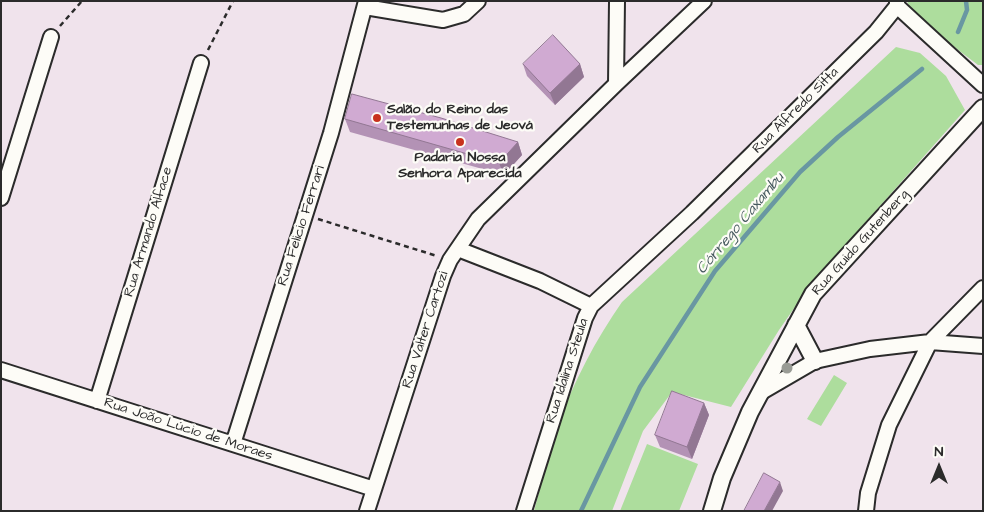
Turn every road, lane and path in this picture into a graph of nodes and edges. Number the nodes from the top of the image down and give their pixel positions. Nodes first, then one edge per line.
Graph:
1 (82, 1) edge
2 (233, 1) edge
3 (478, 1) edge
4 (617, 1) edge
5 (704, 1) edge
6 (365, 4) edge
7 (897, 4) edge
8 (51, 37) joint
9 (201, 63) joint
10 (616, 84) junction
11 (983, 85) edge
12 (983, 108) edge
13 (1, 198) edge
14 (692, 213) joint
15 (305, 216) junction
16 (454, 254) junction
17 (983, 288) edge
18 (591, 306) junction
19 (796, 325) junction
20 (930, 342) junction
21 (983, 346) edge
22 (815, 361) junction
23 (1, 370) edge
24 (760, 393) junction
25 (97, 401) junction
26 (232, 444) junction
27 (374, 489) junction
28 (367, 511) edge
29 (524, 511) edge
30 (712, 511) edge
31 (866, 511) edge

1 - 8 path
2 - 9 path
3 - 6 street
4 - 10 street
5 - 10 street, Rua Valter Cartozi
6 - 15 street, Rua Felicio Ferrari
7 - 11 street, Rua Alfredo Sitta
7 - 14 street, Rua Alfredo Sitta
8 - 13 street
9 - 25 street, Rua Armando Alface
10 - 16 street, Rua Valter Cartozi
12 - 19 street, Rua Guido Gutenberg
14 - 18 street, Rua Idalina Steula
15 - 16 path
15 - 26 street, Rua Felicio Ferrari
16 - 18 street
16 - 27 street, Rua Valter Cartozi
17 - 20 street
18 - 29 street, Rua Idalina Steula
19 - 22 street
19 - 24 street, Rua Guido Gutenberg
20 - 21 street
20 - 22 street
20 - 31 street
22 - 24 street
23 - 25 street, Rua João Lúcio de Moraes
24 - 30 street, Rua Guido Gutenberg
25 - 26 street, Rua João Lúcio de Moraes
26 - 27 street, Rua João Lúcio de Moraes
27 - 28 street, Rua Valter Cartozi

